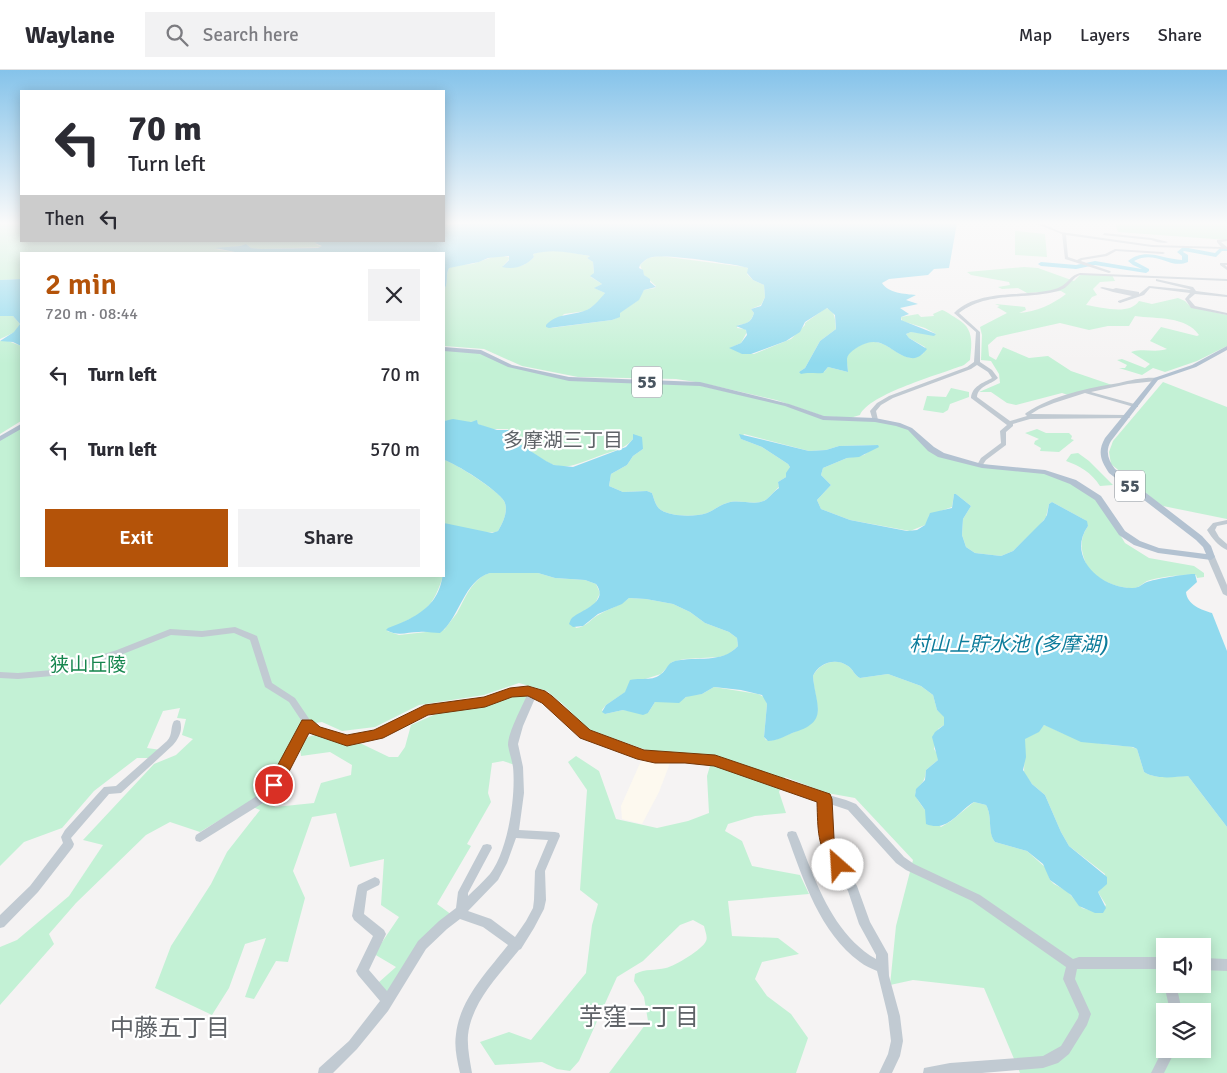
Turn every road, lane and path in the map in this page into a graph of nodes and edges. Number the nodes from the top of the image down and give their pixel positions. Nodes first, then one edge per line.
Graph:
1 (1104, 270) edge
2 (1120, 275) junction
3 (1157, 279) junction
4 (1227, 280) edge
5 (1157, 287) junction
6 (1102, 288) dead end
7 (1194, 292) junction
8 (1139, 295) junction
9 (1227, 296) edge
10 (1120, 302) dead end
11 (1227, 314) edge
12 (1227, 348) edge
13 (445, 349) edge
14 (977, 363) junction
15 (1156, 379) junction
16 (1084, 392) junction
17 (1136, 406) junction
18 (1030, 417) junction
19 (1126, 417) junction
20 (875, 420) junction
21 (1010, 423) junction
22 (20, 427) edge
23 (0, 439) edge
24 (980, 465) junction
25 (1227, 522) edge
26 (1227, 548) edge
27 (1210, 553) junction
28 (1227, 594) edge
29 (0, 675) edge
30 (533, 692) junction
31 (178, 723) dead end
32 (307, 724) junction
33 (825, 799) junction
34 (513, 834) junction
35 (792, 835) dead end
36 (200, 838) dead end
37 (487, 848) dead end
38 (375, 882) dead end
39 (459, 912) junction
40 (0, 923) edge
41 (517, 945) junction
42 (1156, 963) edge
43 (1211, 964) edge
44 (1072, 965) junction
45 (1227, 965) edge
46 (882, 968) junction
47 (388, 1001) junction
48 (1165, 1058) edge
49 (964, 1071) edge
50 (324, 1073) edge
51 (466, 1073) edge
52 (885, 1073) edge
53 (929, 1073) edge
54 (1157, 1073) edge

1 - 2 street
2 - 3 street
2 - 14 street
3 - 4 street
3 - 5 street
3 - 7 street
5 - 7 street
5 - 8 street
6 - 8 street
7 - 9 street
7 - 11 street
8 - 10 street
12 - 15 main road
13 - 20 main road, 55
14 - 20 street
14 - 21 street
15 - 16 street
15 - 17 main road, 55
16 - 17 street
16 - 18 street
17 - 19 main road, 55
18 - 19 street
18 - 21 street
19 - 27 main road, 55
20 - 24 main road, 55
21 - 24 street
22 - 23 main road
24 - 27 main road, 55
25 - 26 street
27 - 28 street
29 - 32 street
30 - 32 street
30 - 33 street
30 - 34 street
31 - 40 street
32 - 36 street
33 - 44 street
33 - 46 street
34 - 39 street
34 - 41 street
35 - 46 street
37 - 39 street
38 - 47 street
39 - 41 street
39 - 47 street
41 - 51 street
42 - 44 street
43 - 45 street
44 - 49 street
46 - 52 street
47 - 50 street
48 - 54 street
49 - 53 street

